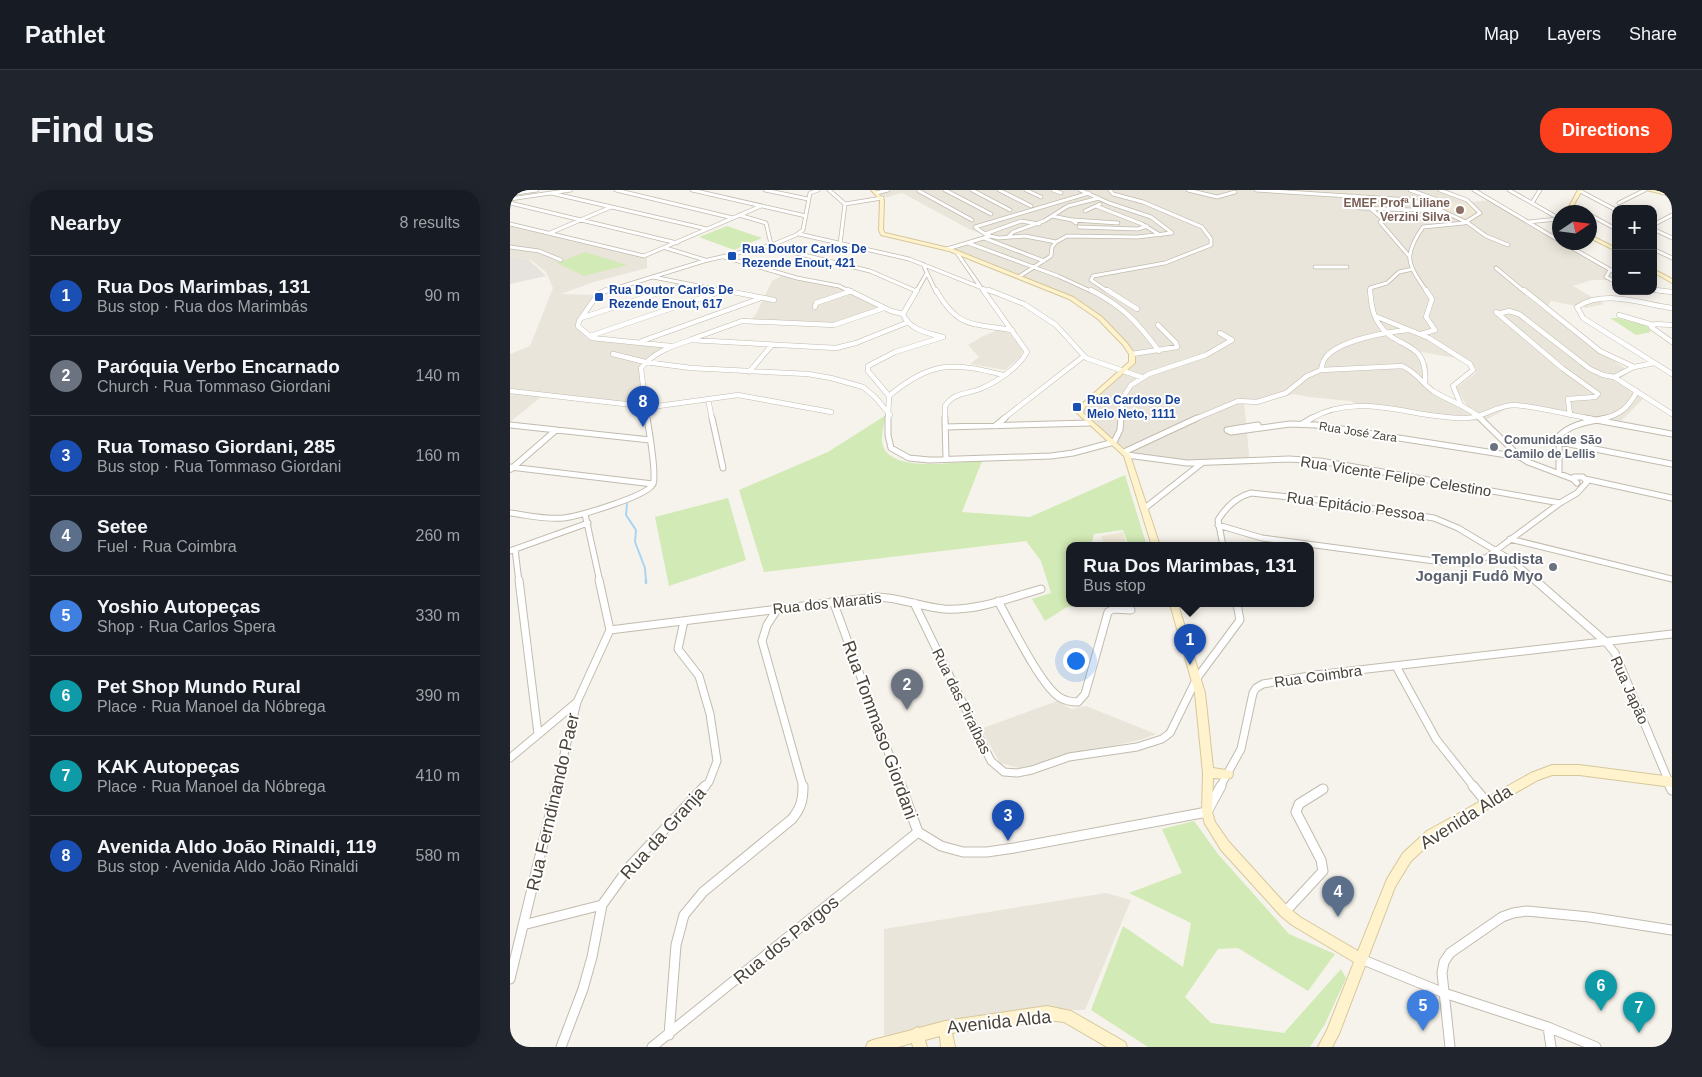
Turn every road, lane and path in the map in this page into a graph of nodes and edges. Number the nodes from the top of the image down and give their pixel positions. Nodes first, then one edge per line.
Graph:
1 (537, 190) edge
2 (571, 190) edge
3 (616, 190) edge
4 (692, 190) edge
5 (765, 190) edge
6 (818, 190) edge
7 (829, 190) edge
8 (888, 190) edge
9 (921, 190) edge
10 (944, 190) edge
11 (972, 190) edge
12 (999, 190) edge
13 (1026, 190) edge
14 (1053, 190) edge
15 (1080, 190) edge
16 (1110, 190) edge
17 (1188, 190) edge
18 (1256, 190) edge
19 (1295, 190) edge
20 (1410, 190) edge
21 (1440, 190) edge
22 (1474, 190) edge
23 (1508, 190) edge
24 (1540, 190) edge
25 (1647, 190) edge
26 (1672, 190) edge
27 (1089, 191) edge
28 (1580, 191) edge
29 (810, 192) edge
30 (874, 192) edge
31 (1236, 192) dead end
32 (1301, 192) edge
33 (551, 193) junction
34 (910, 193) dead end
35 (1061, 193) dead end
36 (1662, 193) junction
37 (510, 194) edge
38 (1672, 195) edge
39 (1354, 196) junction
40 (1041, 197) dead end
41 (882, 198) junction
42 (1099, 198) junction
43 (510, 199) edge
44 (808, 199) junction
45 (1106, 202) junction
46 (510, 203) edge
47 (1532, 203) junction
48 (1619, 203) dead end
49 (845, 204) junction
50 (1434, 205) junction
51 (1573, 205) edge
52 (761, 206) junction
53 (1032, 206) dead end
54 (1096, 206) junction
55 (610, 207) junction
56 (1371, 208) junction
57 (1612, 208) edge
58 (1010, 210) dead end
59 (1085, 211) dead end
60 (1441, 211) junction
61 (990, 214) dead end
62 (739, 215) junction
63 (1552, 215) edge
64 (1672, 215) edge
65 (806, 216) junction
66 (1052, 216) junction
67 (733, 218) junction
68 (1597, 219) edge
69 (581, 220) junction
70 (972, 220) dead end
71 (1073, 220) junction
72 (1552, 220) edge
73 (1118, 222) dead end
74 (1466, 222) junction
75 (1528, 222) junction
76 (510, 224) edge
77 (1039, 224) junction
78 (1657, 224) edge
79 (1147, 226) junction
80 (1078, 227) junction
81 (1612, 227) edge
82 (707, 229) junction
83 (1657, 229) edge
84 (550, 233) junction
85 (799, 234) junction
86 (985, 234) junction
87 (1083, 235) junction
88 (1160, 235) junction
89 (990, 236) junction
90 (1008, 237) junction
91 (1552, 237) edge
92 (984, 238) junction
93 (1672, 238) edge
94 (1597, 240) edge
95 (1056, 242) junction
96 (677, 243) junction
97 (968, 243) junction
98 (840, 244) junction
99 (768, 245) junction
100 (930, 245) joint
101 (1508, 245) dead end
102 (510, 247) edge
103 (666, 248) junction
104 (1612, 248) edge
105 (947, 249) junction
106 (1575, 250) edge
107 (1655, 250) edge
108 (957, 253) junction
109 (1409, 256) junction
110 (723, 257) junction
111 (1672, 258) edge
112 (561, 260) dead end
113 (706, 260) junction
114 (1044, 261) junction
115 (923, 264) junction
116 (1034, 267) junction
117 (1315, 267) dead end
118 (1346, 267) dead end
119 (1496, 268) dead end
120 (1413, 269) junction
121 (1610, 270) joint
122 (1657, 272) edge
123 (927, 274) junction
124 (651, 276) junction
125 (1020, 276) junction
126 (1612, 280) edge
127 (1672, 281) edge
128 (687, 284) junction
129 (981, 287) junction
130 (1657, 290) edge
131 (722, 291) junction
132 (851, 291) junction
133 (916, 291) junction
134 (1672, 292) edge
135 (761, 298) junction
136 (774, 300) dead end
137 (815, 307) dead end
138 (884, 308) junction
139 (1672, 308) edge
140 (1137, 309) dead end
141 (903, 314) junction
142 (1619, 315) dead end
143 (1375, 316) junction
144 (581, 318) junction
145 (906, 322) junction
146 (1653, 324) junction
147 (1158, 325) dead end
148 (1672, 325) edge
149 (1012, 330) junction
150 (1411, 330) junction
151 (1220, 333) dead end
152 (1387, 333) junction
153 (1421, 334) junction
154 (588, 337) junction
155 (691, 340) junction
156 (640, 342) junction
157 (1672, 342) edge
158 (671, 346) junction
159 (771, 346) junction
160 (1159, 351) junction
161 (613, 354) dead end
162 (1132, 354) junction
163 (1084, 356) junction
164 (646, 362) junction
165 (1654, 363) junction
166 (1634, 367) junction
167 (1321, 370) junction
168 (749, 372) junction
169 (1123, 372) junction
170 (1672, 374) edge
171 (1003, 375) junction
172 (1140, 377) junction
173 (1614, 377) junction
174 (1425, 383) junction
175 (510, 391) edge
176 (1637, 391) junction
177 (889, 396) junction
178 (708, 399) junction
179 (1461, 405) junction
180 (645, 406) junction
181 (831, 412) dead end
182 (1672, 414) edge
183 (890, 415) junction
184 (1570, 415) junction
185 (1479, 417) junction
186 (1602, 421) junction
187 (1089, 423) junction
188 (1302, 424) junction
189 (510, 425) edge
190 (1258, 425) dead end
191 (995, 426) junction
192 (945, 427) junction
193 (556, 430) junction
194 (1672, 434) edge
195 (650, 440) junction
196 (1114, 442) junction
197 (1559, 442) junction
198 (1126, 453) junction
199 (1520, 457) junction
200 (946, 459) junction
201 (1202, 463) junction
202 (1672, 464) edge
203 (511, 468) edge
204 (723, 468) dead end
205 (1560, 474) junction
206 (1575, 479) junction
207 (1586, 481) junction
208 (653, 484) junction
209 (1577, 493) junction
210 (1672, 498) edge
211 (1560, 503) junction
212 (1145, 508) junction
213 (510, 513) edge
214 (585, 514) junction
215 (588, 523) junction
216 (1218, 523) junction
217 (1510, 538) junction
218 (1155, 542) edge
219 (1222, 542) edge
220 (1292, 542) edge
221 (1314, 545) edge
222 (513, 550) edge
223 (1496, 550) junction
224 (1672, 578) edge
225 (1040, 589) dead end
226 (833, 601) junction
227 (998, 601) junction
228 (914, 603) junction
229 (1175, 607) edge
230 (1238, 607) edge
231 (778, 608) junction
232 (1131, 610) dead end
233 (684, 620) junction
234 (610, 630) junction
235 (1672, 634) edge
236 (1606, 642) junction
237 (1396, 666) junction
238 (1197, 678) junction
239 (577, 702) junction
240 (538, 734) junction
241 (510, 758) edge
242 (1208, 773) junction
243 (1228, 774) junction
244 (1671, 784) edge
245 (1323, 789) dead end
246 (1487, 803) junction
247 (1207, 812) junction
248 (918, 832) junction
249 (602, 905) junction
250 (1285, 912) junction
251 (523, 925) junction
252 (1672, 930) edge
253 (1361, 959) junction
254 (510, 979) edge
255 (1444, 993) junction
256 (1548, 1027) junction
257 (945, 1028) junction
258 (669, 1035) junction
259 (919, 1041) edge
260 (1333, 1041) edge
261 (561, 1047) edge
262 (652, 1047) edge
263 (873, 1047) edge
264 (948, 1047) edge
265 (1120, 1047) edge
266 (1325, 1047) edge
267 (1450, 1047) edge
268 (1551, 1047) edge
269 (1596, 1047) edge

1 - 37 street
2 - 33 street
3 - 67 street
4 - 52 street
5 - 44 street
6 - 29 street
7 - 49 street
8 - 30 street
9 - 34 street
9 - 70 street
10 - 61 street
11 - 58 street
12 - 53 street
13 - 40 street
14 - 35 street
15 - 27 street
16 - 140 street
17 - 31 street
18 - 32 street
19 - 32 street
20 - 50 street
21 - 74 street
22 - 75 street
23 - 47 street
24 - 47 street
25 - 36 main road
25 - 48 street
26 - 36 street
27 - 42 street
27 - 86 street
28 - 51 main road
28 - 57 street
29 - 44 street
30 - 41 main road
32 - 39 street
32 - 50 street
33 - 43 street
33 - 55 street
36 - 38 main road
39 - 50 street
39 - 56 street
41 - 49 street
41 - 100 main road
42 - 45 street
42 - 66 street
44 - 65 street
45 - 54 street
45 - 88 street
46 - 69 street
47 - 63 street
49 - 98 street
50 - 60 street
52 - 62 street
52 - 65 street
54 - 59 street
54 - 79 street
55 - 69 street
55 - 82 street
56 - 60 street
56 - 109 street
60 - 74 street
62 - 67 street
62 - 99 street
64 - 78 street
65 - 85 street
66 - 71 street
66 - 77 street
67 - 82 street
68 - 81 street
69 - 84 street
69 - 96 street
71 - 73 street
71 - 80 street
72 - 75 street
74 - 101 street
74 - 109 street
75 - 91 street
76 - 84 street
77 - 86 street
77 - 90 street
79 - 80 street
79 - 88 street
80 - 87 street
82 - 96 street
83 - 93 street
84 - 103 street
85 - 98 street
85 - 99 street
86 - 89 street
87 - 88 street
87 - 95 street
89 - 90 street
89 - 92 street
90 - 95 street
92 - 97 street
92 - 114 street
94 - 104 main road
95 - 114 street
96 - 103 street
97 - 105 street
97 - 116 street
98 - 115 street
99 - 110 street
99 - 133 street
100 - 105 main road
102 - 112 street
103 - 113 street
105 - 108 main road
106 - 121 street
107 - 111 street
108 - 125 main road
108 - 129 street
109 - 120 street
110 - 113 street
110 - 132 street
113 - 124 street
114 - 116 street
115 - 123 street
115 - 129 street
116 - 125 street
116 - 160 street
117 - 118 street
119 - 166 street
120 - 143 street
120 - 153 street
121 - 126 street
122 - 127 main road
123 - 133 street
123 - 149 street
124 - 128 street
124 - 144 street
125 - 162 main road
128 - 131 street
128 - 144 street
129 - 149 street
129 - 163 street
130 - 134 street
131 - 135 street
131 - 154 street
132 - 137 street
132 - 138 street
133 - 141 street
135 - 136 street
135 - 156 street
138 - 141 street
138 - 155 street
139 - 165 street
141 - 145 street
142 - 146 street
143 - 150 street
143 - 152 street
144 - 154 street
145 - 159 street
145 - 177 street
146 - 148 street
146 - 157 street
147 - 160 street
149 - 171 street
150 - 152 street
150 - 153 street
151 - 172 street
152 - 167 street
152 - 174 street
153 - 179 street
154 - 156 street
155 - 158 street
155 - 159 street
156 - 158 street
158 - 164 street
159 - 168 street
160 - 162 street
161 - 164 street
162 - 169 main road
163 - 169 street
163 - 191 street
164 - 168 street
164 - 180 street
165 - 166 street
165 - 170 street
166 - 173 street
167 - 174 street
167 - 198 street
168 - 183 street
169 - 172 street
169 - 187 main road
171 - 177 street
171 - 192 street
172 - 196 street
173 - 176 street
173 - 184 street
174 - 179 street
175 - 180 street
176 - 182 street
176 - 186 street
177 - 183 street
178 - 180 street
178 - 181 street
178 - 204 street
179 - 185 street
180 - 195 street
183 - 200 street
184 - 185 street
184 - 186 street
185 - 188 street
185 - 199 street
186 - 194 street
186 - 197 street
187 - 191 street
187 - 196 main road
188 - 190 street, Rua José Zara
188 - 199 street, Rua José Zara
189 - 193 street
191 - 192 street
192 - 200 street
193 - 195 street
193 - 203 street
195 - 208 street
196 - 198 main road
196 - 200 street
197 - 202 street
197 - 205 street
198 - 201 street, Rua Vicente Felipe Celestino
198 - 212 main road
199 - 205 street
201 - 211 street, Rua Vicente Felipe Celestino
201 - 212 street
203 - 208 street
205 - 206 street
206 - 207 street
206 - 209 street
207 - 209 street
207 - 210 street
208 - 214 street
209 - 211 street
211 - 217 street
212 - 218 main road
213 - 214 street
214 - 215 street
215 - 222 street
215 - 234 street
216 - 219 street
216 - 220 street
216 - 223 street, Rua Epitácio Pessoa
217 - 223 street
217 - 224 street
221 - 223 street
222 - 240 street
223 - 236 street, Rua Japão
225 - 227 street, Rua dos Maratis
226 - 228 street, Rua dos Maratis
226 - 231 street, Rua dos Maratis
226 - 248 street, Rua Tommaso Giordani
227 - 228 street, Rua dos Maratis
227 - 232 street
228 - 238 street, Rua das Piraíbas
229 - 238 main road
230 - 238 street
231 - 233 street, Rua dos Maratis
231 - 258 street
233 - 234 street, Rua dos Maratis
233 - 249 street, Rua da Granja
234 - 239 street, Rua Ferndinando Paer
235 - 236 street, Rua Coimbra
236 - 237 street, Rua Coimbra
236 - 244 street, Rua Japão
237 - 243 street, Rua Coimbra
237 - 246 street
238 - 242 main road
239 - 240 street
239 - 251 street, Rua Ferndinando Paer
240 - 241 street
242 - 243 main road
242 - 247 main road
243 - 247 street, Rua Coimbra
244 - 246 main road, Avenida Alda
245 - 250 street
246 - 253 main road, Avenida Alda
247 - 248 street, Rua Tommaso Giordani
247 - 250 main road
248 - 258 street, Rua dos Pargos
249 - 251 street
249 - 261 street, Rua da Granja
250 - 253 main road
251 - 254 street, Rua Ferndinando Paer
252 - 255 street
253 - 255 street
253 - 260 main road, Avenida Alda
255 - 256 street
255 - 267 street
256 - 268 street
256 - 269 street
257 - 259 main road, Avenida Alda
257 - 264 main road
257 - 265 main road, Avenida Alda
258 - 262 street, Rua dos Pargos
259 - 263 main road, Avenida Alda
260 - 266 main road, Avenida Alda

